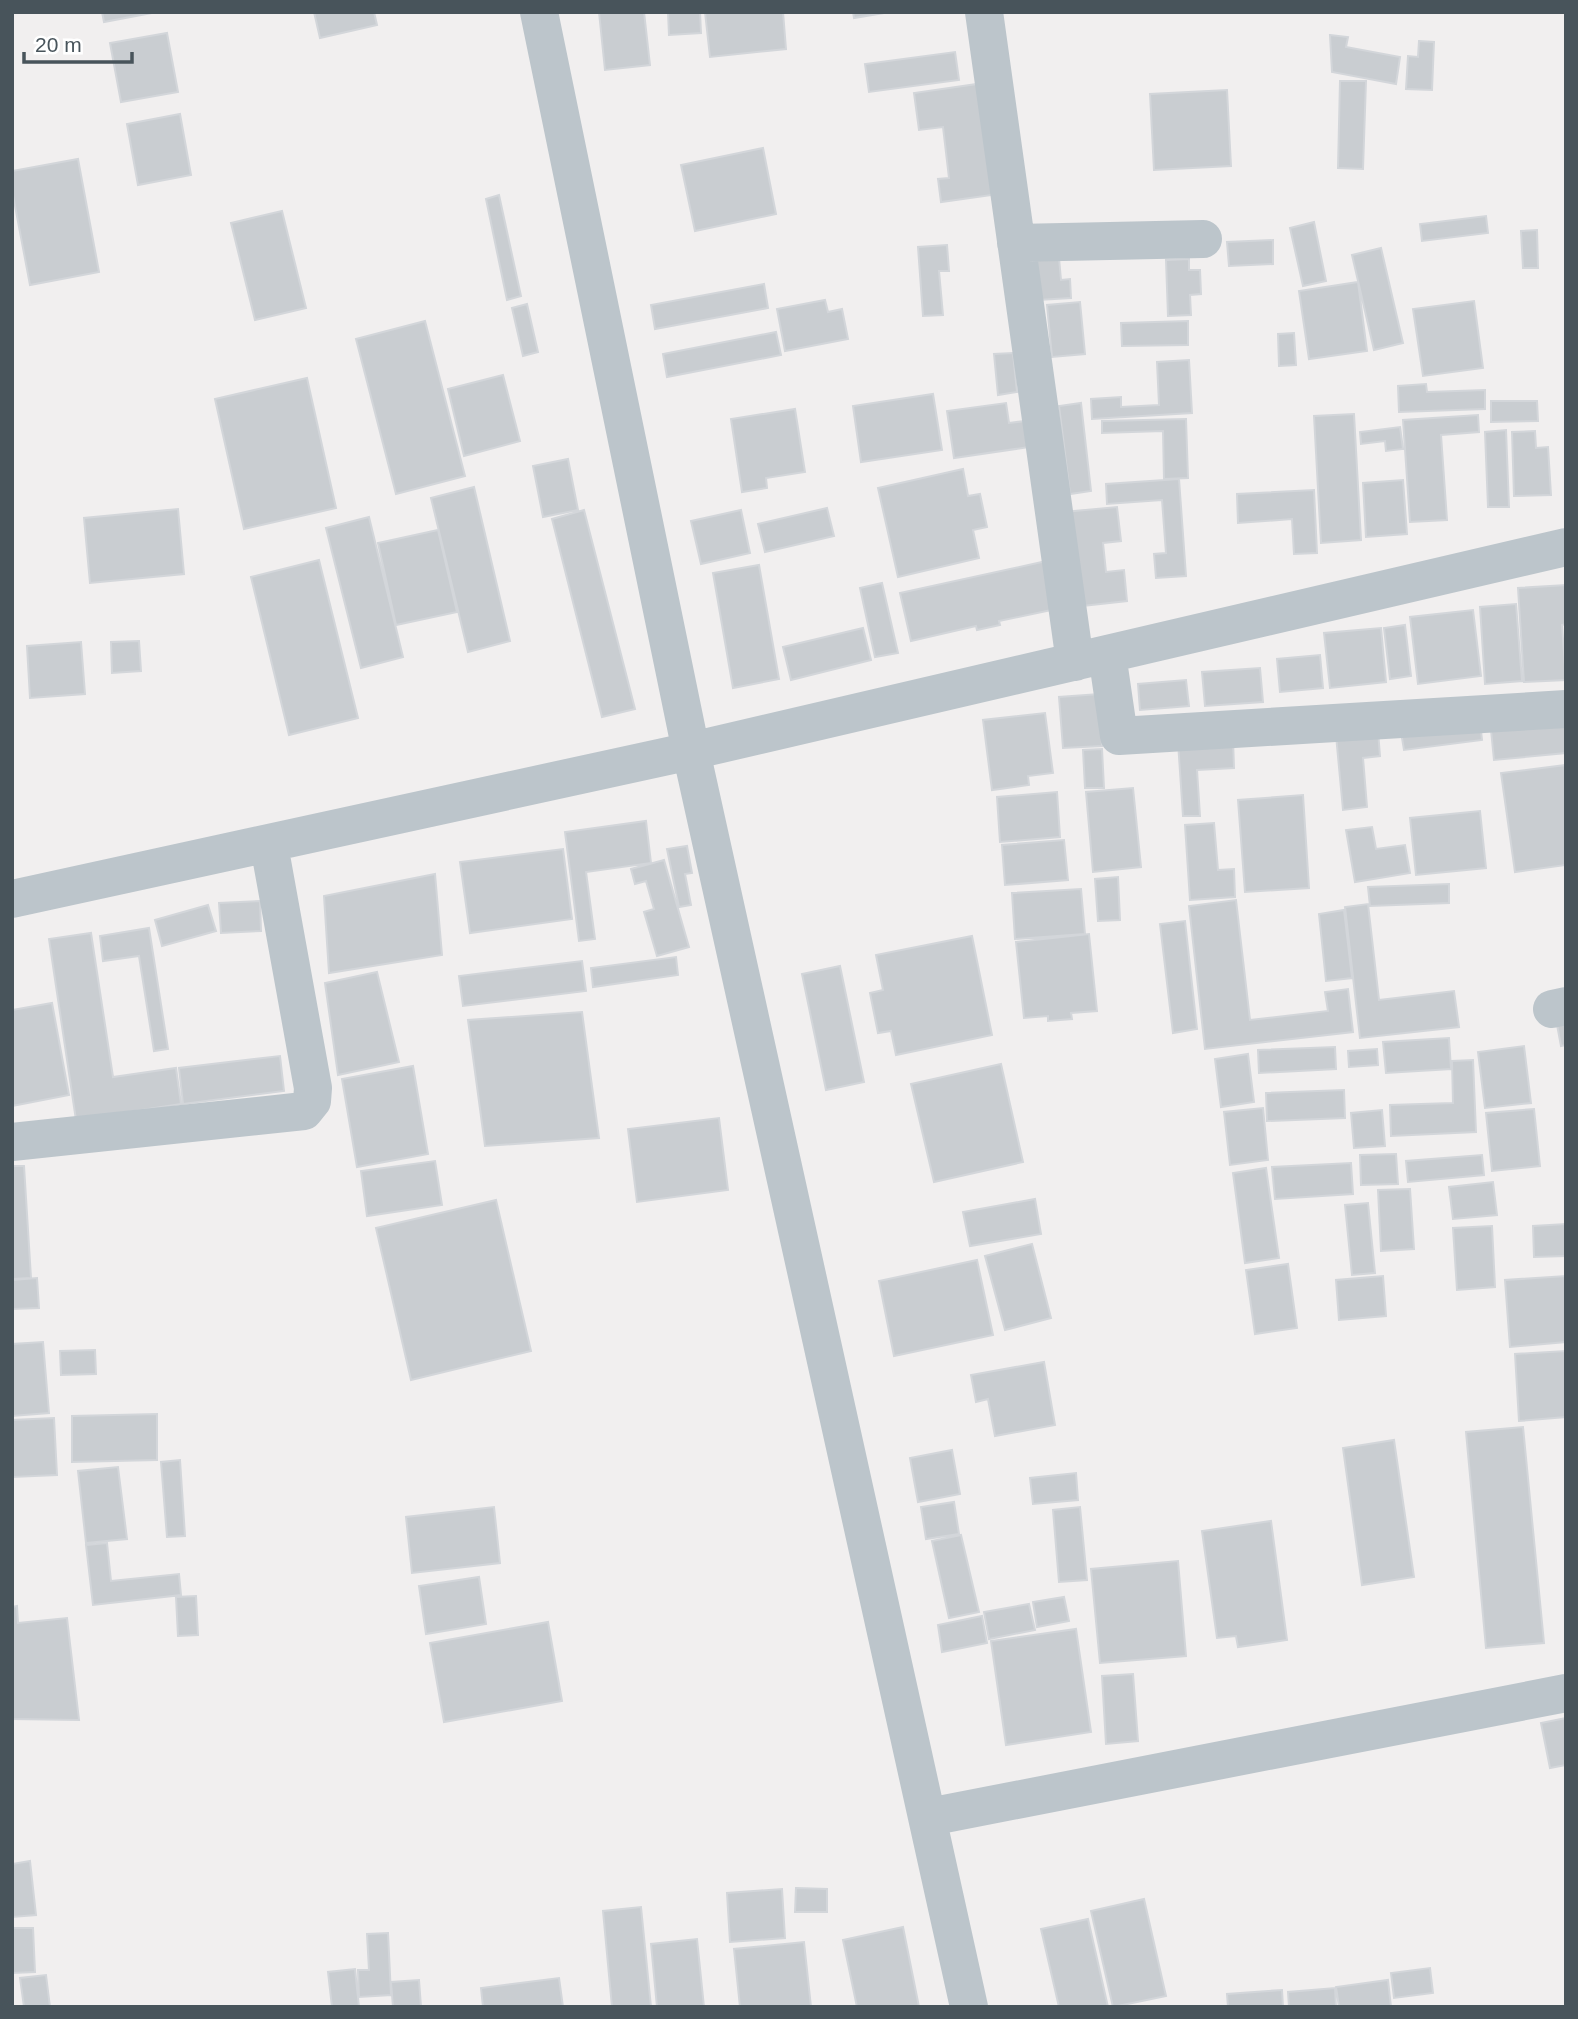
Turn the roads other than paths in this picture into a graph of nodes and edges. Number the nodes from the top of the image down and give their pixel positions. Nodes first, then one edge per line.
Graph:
1 (539, 12) edge
2 (984, 12) edge
3 (1203, 239) dead end
4 (1016, 243) junction
5 (1566, 547) edge
6 (1091, 658) junction
7 (1566, 709) edge
8 (691, 751) junction
9 (269, 845) junction
10 (12, 899) edge
11 (12, 1142) edge
12 (1566, 1693) edge
13 (929, 1817) junction
14 (970, 2007) edge

1 - 8 street
2 - 4 street
3 - 4 street
4 - 6 street
5 - 6 street
6 - 7 street
6 - 8 street
8 - 9 street
8 - 13 street
9 - 10 street
9 - 11 street
12 - 13 street
13 - 14 street

